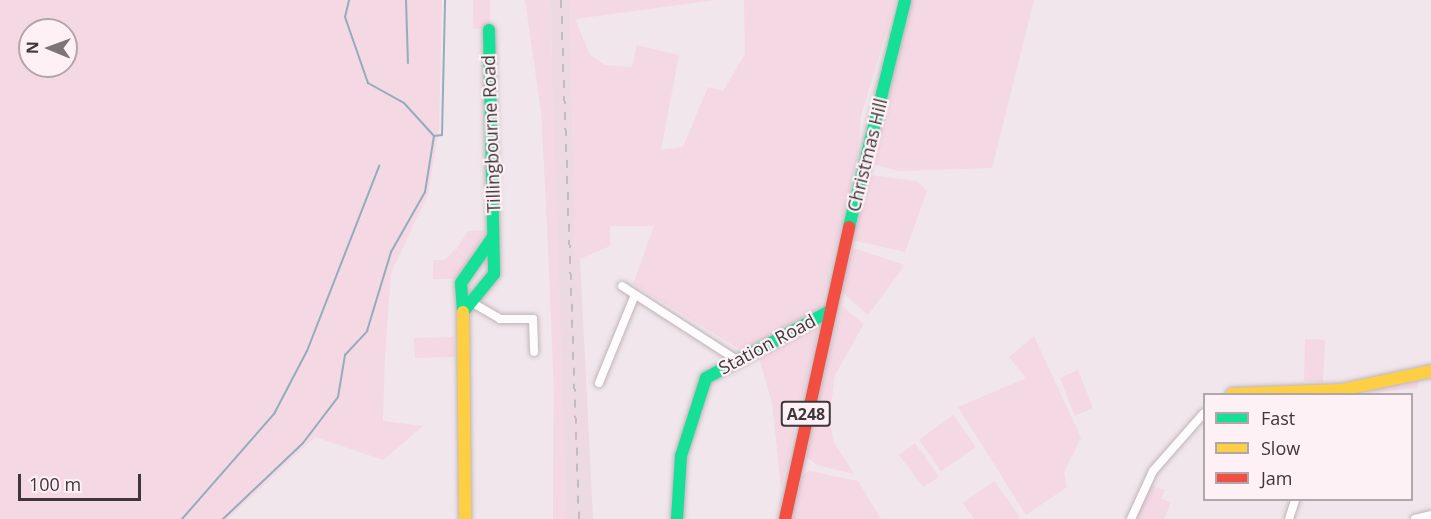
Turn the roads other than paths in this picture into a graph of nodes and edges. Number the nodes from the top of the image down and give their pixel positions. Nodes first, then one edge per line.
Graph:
1 (905, 0) edge
2 (489, 30) dead end
3 (494, 237) junction
4 (622, 286) dead end
5 (634, 295) junction
6 (467, 307) junction
7 (830, 310) junction
8 (534, 352) dead end
9 (737, 360) junction
10 (1431, 371) edge
11 (599, 383) dead end
12 (1259, 393) edge
13 (1203, 414) edge
14 (1295, 501) edge
15 (1431, 515) edge
16 (465, 519) edge
17 (677, 519) edge
18 (785, 519) edge
19 (1131, 519) edge
20 (1289, 519) edge
21 (1415, 519) edge

1 - 7 street, Christmas Hill / A248
2 - 3 street, Tillingbourne Road
3 - 6 street, Tillingbourne Road
3 - 6 street, Tillingbourne Road
4 - 5 street
5 - 9 street
5 - 11 street
6 - 8 street
6 - 16 street, Tillingbourne Road
7 - 9 street, Station Road
7 - 18 street, A248
9 - 17 street, Station Road
10 - 12 street
13 - 19 street
14 - 20 street
15 - 21 street

